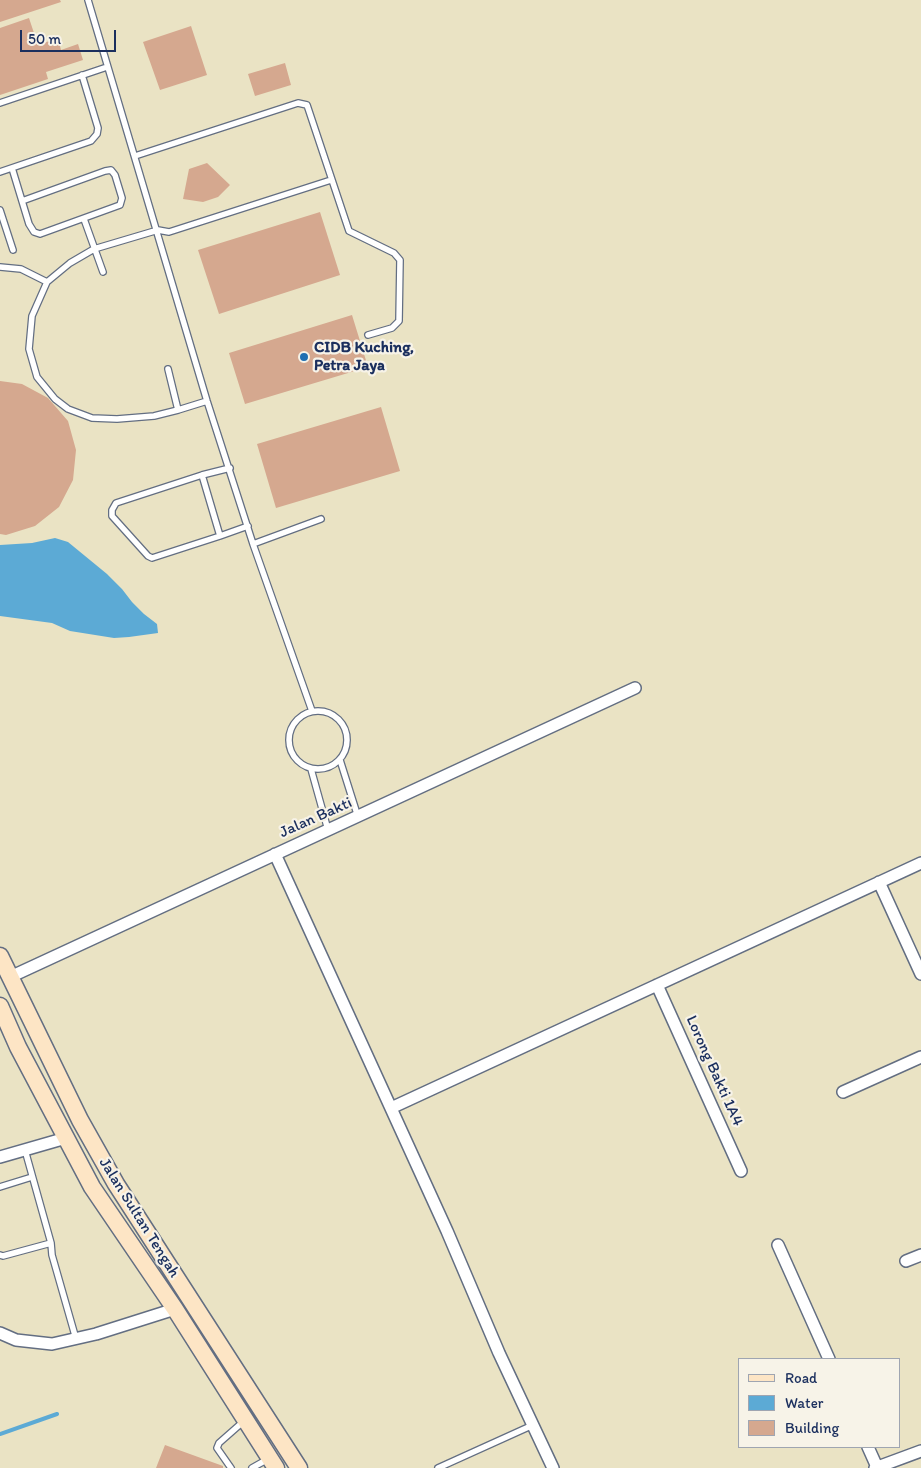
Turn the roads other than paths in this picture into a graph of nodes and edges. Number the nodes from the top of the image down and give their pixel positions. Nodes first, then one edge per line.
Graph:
1 (88, 0) edge
2 (107, 67) junction
3 (82, 75) junction
4 (0, 103) edge
5 (135, 156) junction
6 (12, 168) junction
7 (0, 172) edge
8 (331, 180) junction
9 (22, 201) junction
10 (0, 210) edge
11 (84, 219) junction
12 (158, 230) junction
13 (94, 249) junction
14 (13, 250) dead end
15 (0, 267) edge
16 (103, 272) dead end
17 (47, 282) junction
18 (368, 335) dead end
19 (168, 369) dead end
20 (208, 400) junction
21 (178, 410) junction
22 (230, 468) junction
23 (202, 475) junction
24 (321, 519) dead end
25 (248, 526) junction
26 (220, 536) junction
27 (253, 544) junction
28 (635, 688) dead end
29 (312, 711) junction
30 (340, 760) junction
31 (311, 769) junction
32 (358, 817) junction
33 (328, 830) junction
34 (275, 854) junction
35 (921, 863) edge
36 (879, 882) junction
37 (0, 956) edge
38 (921, 974) edge
39 (10, 977) junction
40 (658, 985) junction
41 (0, 1006) edge
42 (921, 1057) edge
43 (843, 1092) dead end
44 (391, 1108) junction
45 (66, 1138) junction
46 (25, 1150) junction
47 (0, 1157) edge
48 (740, 1171) dead end
49 (32, 1178) junction
50 (0, 1187) edge
51 (50, 1243) junction
52 (778, 1245) dead end
53 (921, 1255) edge
54 (0, 1256) edge
55 (906, 1261) dead end
56 (175, 1309) junction
57 (0, 1333) edge
58 (76, 1339) junction
59 (829, 1358) edge
60 (246, 1419) junction
61 (533, 1425) junction
62 (868, 1448) edge
63 (920, 1455) edge
64 (273, 1463) edge
65 (232, 1468) edge
66 (252, 1468) edge
67 (298, 1468) edge
68 (438, 1468) edge
69 (554, 1468) edge
70 (876, 1468) edge

1 - 2 lane
2 - 3 lane
2 - 5 lane
3 - 4 lane
3 - 6 lane
5 - 8 lane
5 - 12 lane
6 - 7 lane
6 - 9 lane
8 - 12 lane
8 - 18 lane
9 - 11 lane
9 - 11 lane
10 - 14 lane
11 - 13 lane
12 - 13 lane
12 - 20 lane
13 - 16 lane
13 - 17 lane
15 - 17 lane
17 - 21 lane
19 - 21 lane
20 - 21 lane
20 - 22 lane
22 - 23 lane
22 - 25 lane
23 - 26 lane
23 - 26 lane
24 - 27 lane
25 - 26 lane
25 - 27 lane
27 - 29 lane
28 - 32 street, Jalan Bakti
29 - 30 lane
29 - 31 lane
30 - 31 lane
30 - 32 lane
31 - 33 lane
32 - 33 street, Jalan Bakti
33 - 34 street, Jalan Bakti
34 - 39 street, Jalan Bakti
34 - 44 street
35 - 36 street
36 - 38 street
36 - 40 street
37 - 39 main road, Jalan Sultan Tengah
39 - 67 main road, Jalan Sultan Tengah
40 - 44 street
40 - 48 street, Lorong Bakti 1A4
41 - 45 main road, Jalan Sultan Tengah
42 - 43 street
44 - 61 street
45 - 46 street
45 - 56 main road, Jalan Sultan Tengah
46 - 47 street
46 - 49 lane
49 - 50 lane
49 - 51 lane
51 - 54 lane
51 - 58 lane
52 - 59 street
53 - 55 street
56 - 58 street
56 - 60 main road, Jalan Sultan Tengah
57 - 58 street
60 - 64 main road, Jalan Sultan Tengah
60 - 65 lane
61 - 68 lane
61 - 69 street
62 - 70 street
63 - 70 street
64 - 66 lane

